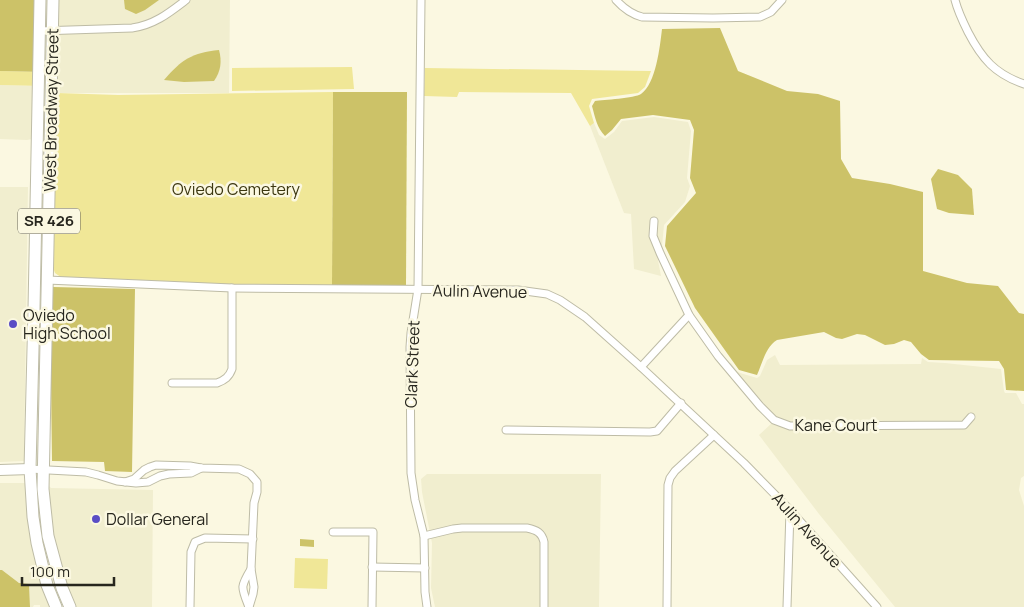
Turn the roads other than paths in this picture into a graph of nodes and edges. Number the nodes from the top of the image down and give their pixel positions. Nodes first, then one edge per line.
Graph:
1 (40, 0) edge
2 (53, 0) edge
3 (186, 0) edge
4 (421, 0) edge
5 (616, 0) edge
6 (782, 0) edge
7 (954, 0) edge
8 (39, 31) junction
9 (52, 31) junction
10 (1024, 84) edge
11 (654, 221) dead end
12 (35, 256) junction
13 (47, 280) junction
14 (232, 288) junction
15 (418, 289) junction
16 (34, 309) junction
17 (689, 315) junction
18 (46, 336) junction
19 (641, 367) junction
20 (172, 383) dead end
21 (681, 403) junction
22 (971, 417) dead end
23 (506, 430) dead end
24 (714, 435) junction
25 (156, 465) junction
26 (201, 468) junction
27 (0, 470) edge
28 (30, 470) junction
29 (43, 470) junction
30 (140, 473) junction
31 (160, 476) junction
32 (125, 482) junction
33 (144, 483) junction
34 (790, 510) junction
35 (333, 532) dead end
36 (424, 536) junction
37 (253, 539) junction
38 (372, 567) junction
39 (425, 568) junction
40 (251, 569) junction
41 (56, 607) edge
42 (70, 607) edge
43 (190, 607) edge
44 (249, 607) edge
45 (372, 607) edge
46 (427, 607) edge
47 (544, 607) edge
48 (667, 607) edge
49 (787, 607) edge
50 (877, 607) edge

1 - 8 main road, West Broadway Street / SR 426
2 - 9 main road, West Broadway Street / SR 426
3 - 9 street
4 - 15 street, Clark Street
5 - 6 street
7 - 10 street
8 - 9 street
8 - 12 main road, West Broadway Street / SR 426
9 - 13 main road, West Broadway Street / SR 426
11 - 17 street, Kane Court
12 - 13 main road
12 - 16 main road, West Broadway Street / SR 426
13 - 14 street, Aulin Avenue
13 - 18 main road, West Broadway Street / SR 426
14 - 15 street, Aulin Avenue
14 - 20 street
15 - 19 street, Aulin Avenue
15 - 36 street, Clark Street
16 - 18 main road
16 - 28 main road, West Broadway Street / SR 426
17 - 19 street
17 - 22 street, Kane Court
18 - 29 main road, West Broadway Street / SR 426
19 - 21 street, Aulin Avenue
21 - 23 street
21 - 24 street, Aulin Avenue
24 - 34 street, Aulin Avenue
24 - 48 street
25 - 26 street
25 - 30 street
25 - 31 street
26 - 31 street
26 - 37 street
27 - 28 street
28 - 29 street
28 - 41 main road, West Broadway Street / SR 426
29 - 32 street
29 - 42 main road, West Broadway Street / SR 426
30 - 32 street
30 - 33 street
31 - 33 street
32 - 33 street
34 - 49 street
34 - 50 street, Aulin Avenue
35 - 38 street
36 - 39 street, Clark Street
36 - 47 street
37 - 40 street
37 - 43 street
38 - 39 street
38 - 45 street
39 - 46 street, Clark Street
40 - 44 street
40 - 44 street

